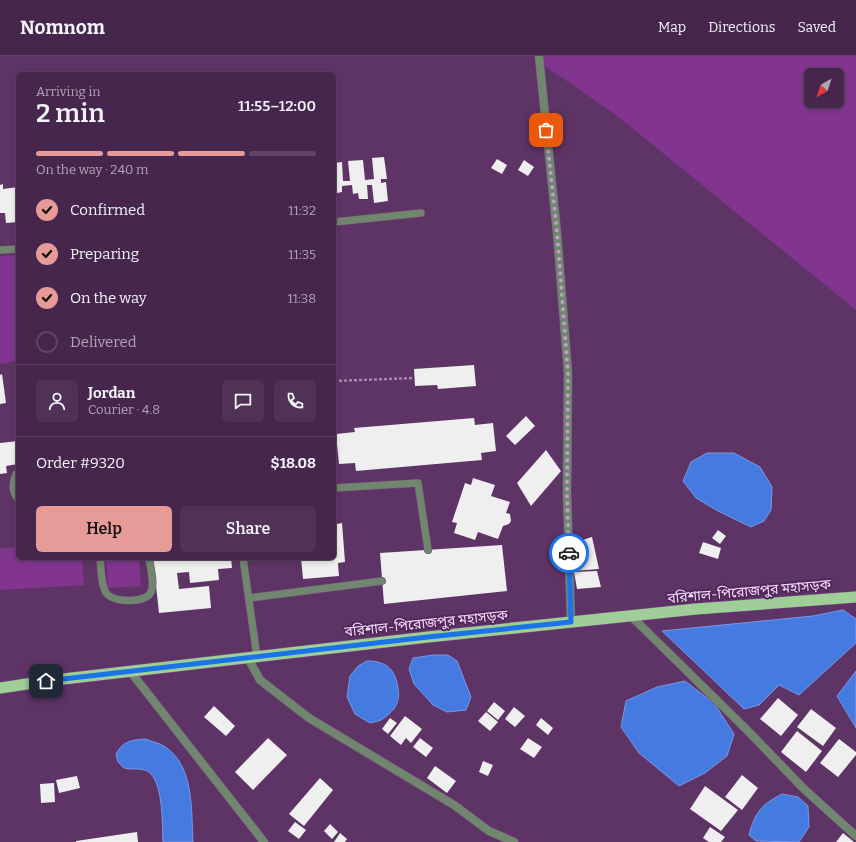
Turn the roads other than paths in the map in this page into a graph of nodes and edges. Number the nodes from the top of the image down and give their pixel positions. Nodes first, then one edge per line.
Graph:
1 (539, 56) edge
2 (421, 213) dead end
3 (336, 222) edge
4 (16, 249) edge
5 (0, 250) edge
6 (16, 474) edge
7 (336, 488) edge
8 (16, 496) edge
9 (428, 550) dead end
10 (100, 560) edge
11 (149, 560) edge
12 (243, 560) edge
13 (382, 582) dead end
14 (856, 597) edge
15 (249, 598) junction
16 (631, 616) junction
17 (571, 622) junction
18 (253, 657) junction
19 (130, 671) junction
20 (0, 688) edge
21 (856, 836) edge
22 (264, 842) edge
23 (514, 842) edge

1 - 17 street
2 - 3 lane
4 - 5 lane
6 - 8 lane
7 - 9 lane
10 - 11 lane
12 - 15 lane
13 - 15 lane
14 - 16 highway, বরিশাল-পিরোজপুর মহাসড়ক
15 - 18 lane
16 - 17 highway, বরিশাল-পিরোজপুর মহাসড়ক
16 - 21 street
17 - 18 highway, বরিশাল-পিরোজপুর মহাসড়ক
18 - 19 highway, বরিশাল-পিরোজপুর মহাসড়ক
18 - 23 street
19 - 20 highway, বরিশাল-পিরোজপুর মহাসড়ক
19 - 22 street

